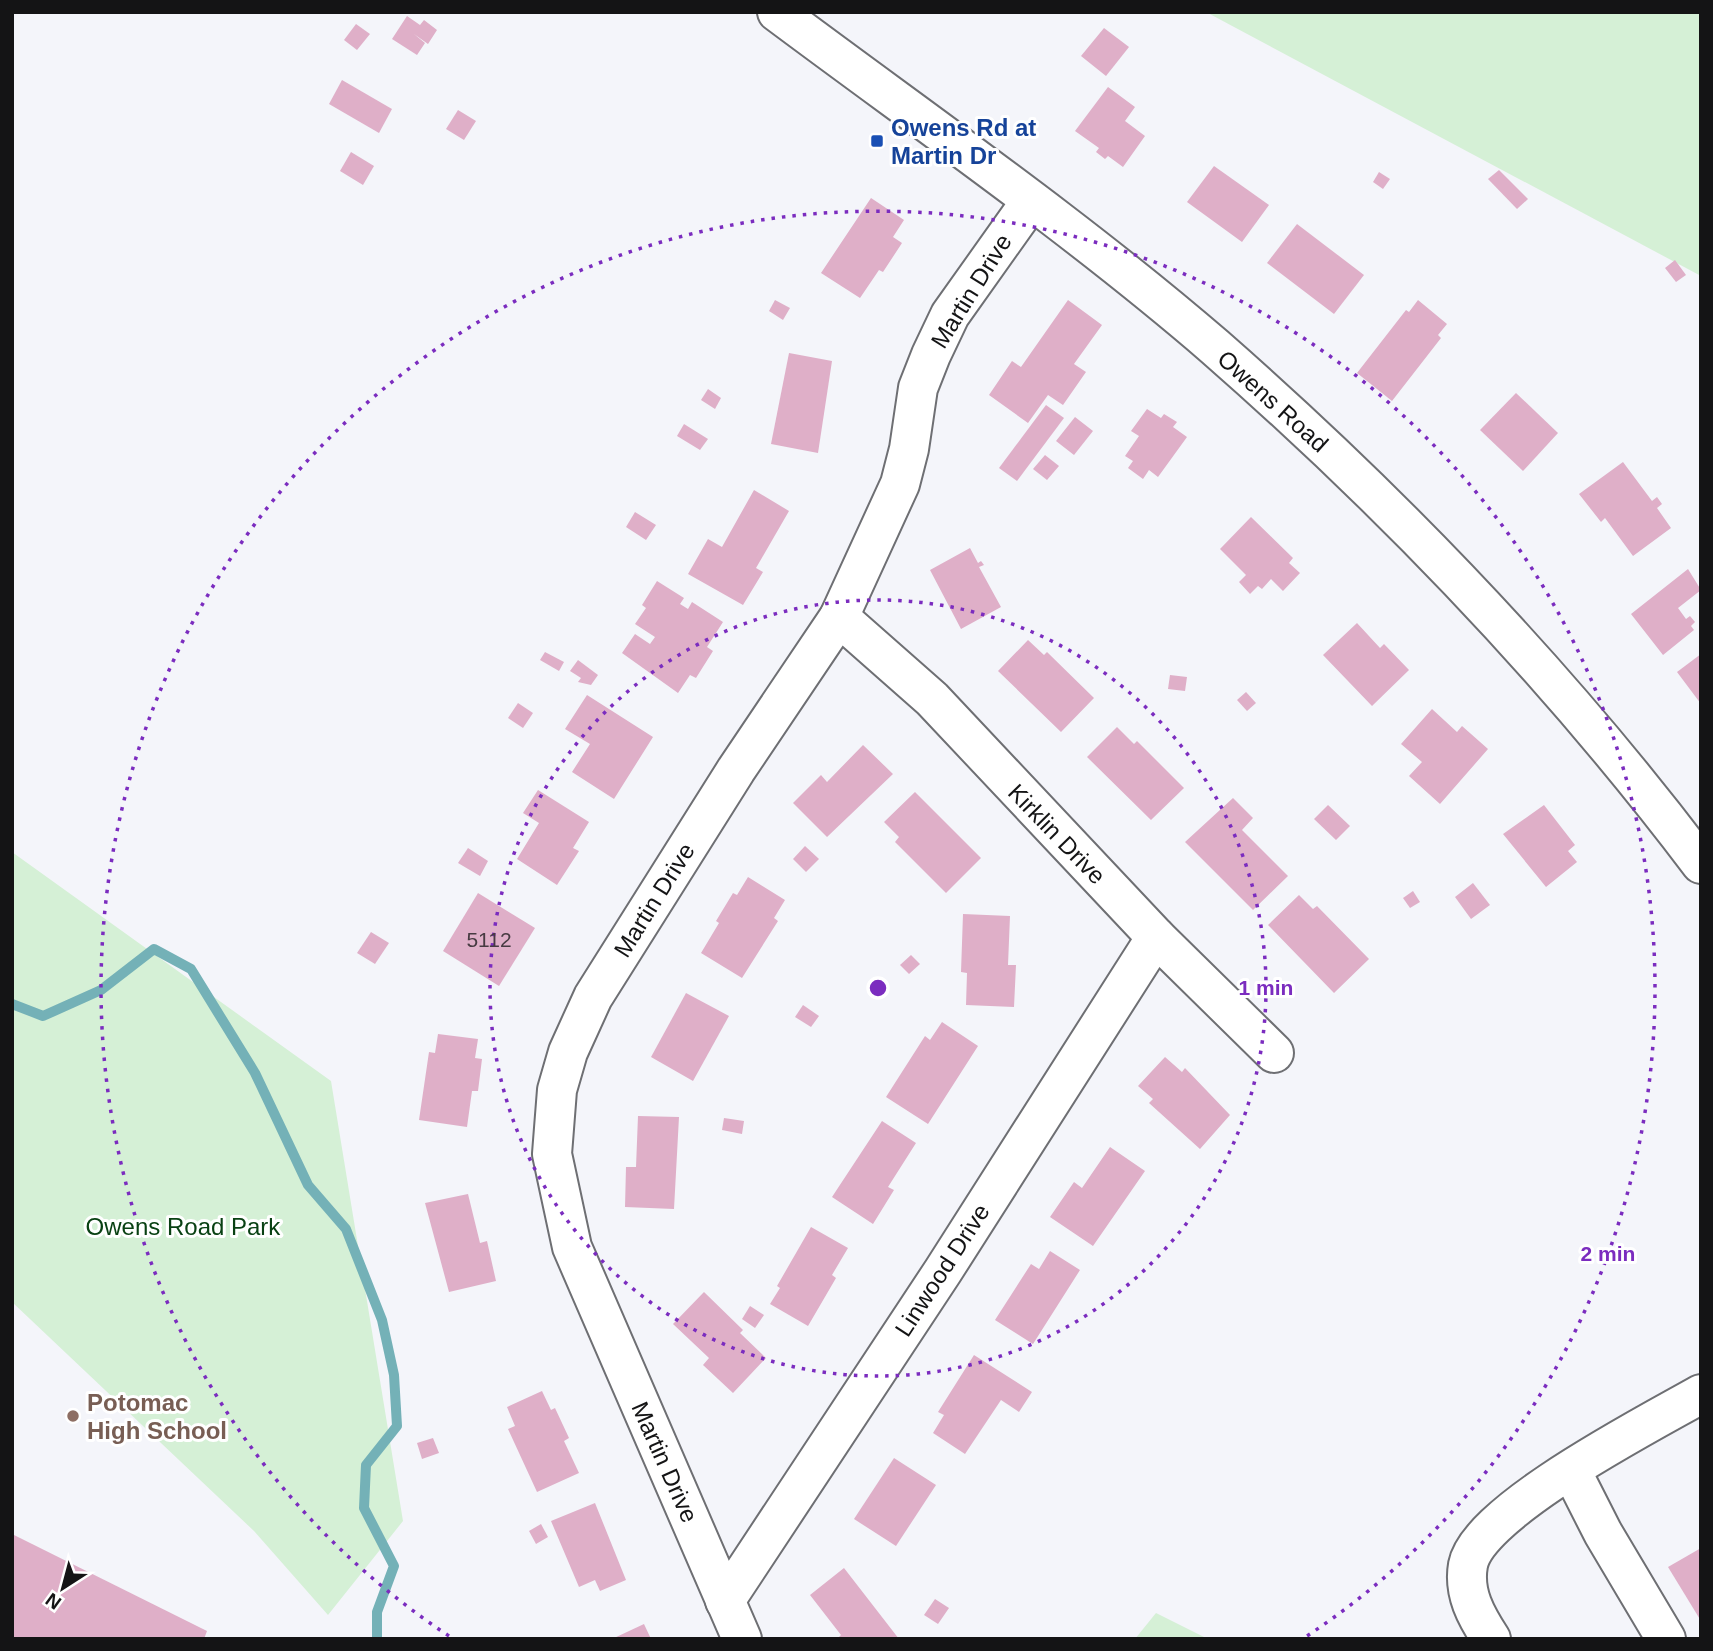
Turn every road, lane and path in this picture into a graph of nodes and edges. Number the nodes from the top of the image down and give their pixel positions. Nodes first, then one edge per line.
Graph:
1 (777, 12) edge
2 (1031, 201) junction
3 (839, 617) junction
4 (1701, 864) edge
5 (1156, 937) junction
6 (1274, 1052) dead end
7 (1701, 1394) edge
8 (1571, 1470) junction
9 (725, 1601) junction
10 (741, 1639) edge
11 (1491, 1639) edge
12 (1666, 1639) edge

1 - 2 street, Owens Road
2 - 3 street, Martin Drive
2 - 4 street, Owens Road
3 - 5 street, Kirklin Drive
3 - 9 street, Martin Drive
5 - 6 street, Kirklin Drive
5 - 9 street, Linwood Drive
7 - 8 street
8 - 11 street
8 - 12 street
9 - 10 street, Martin Drive

